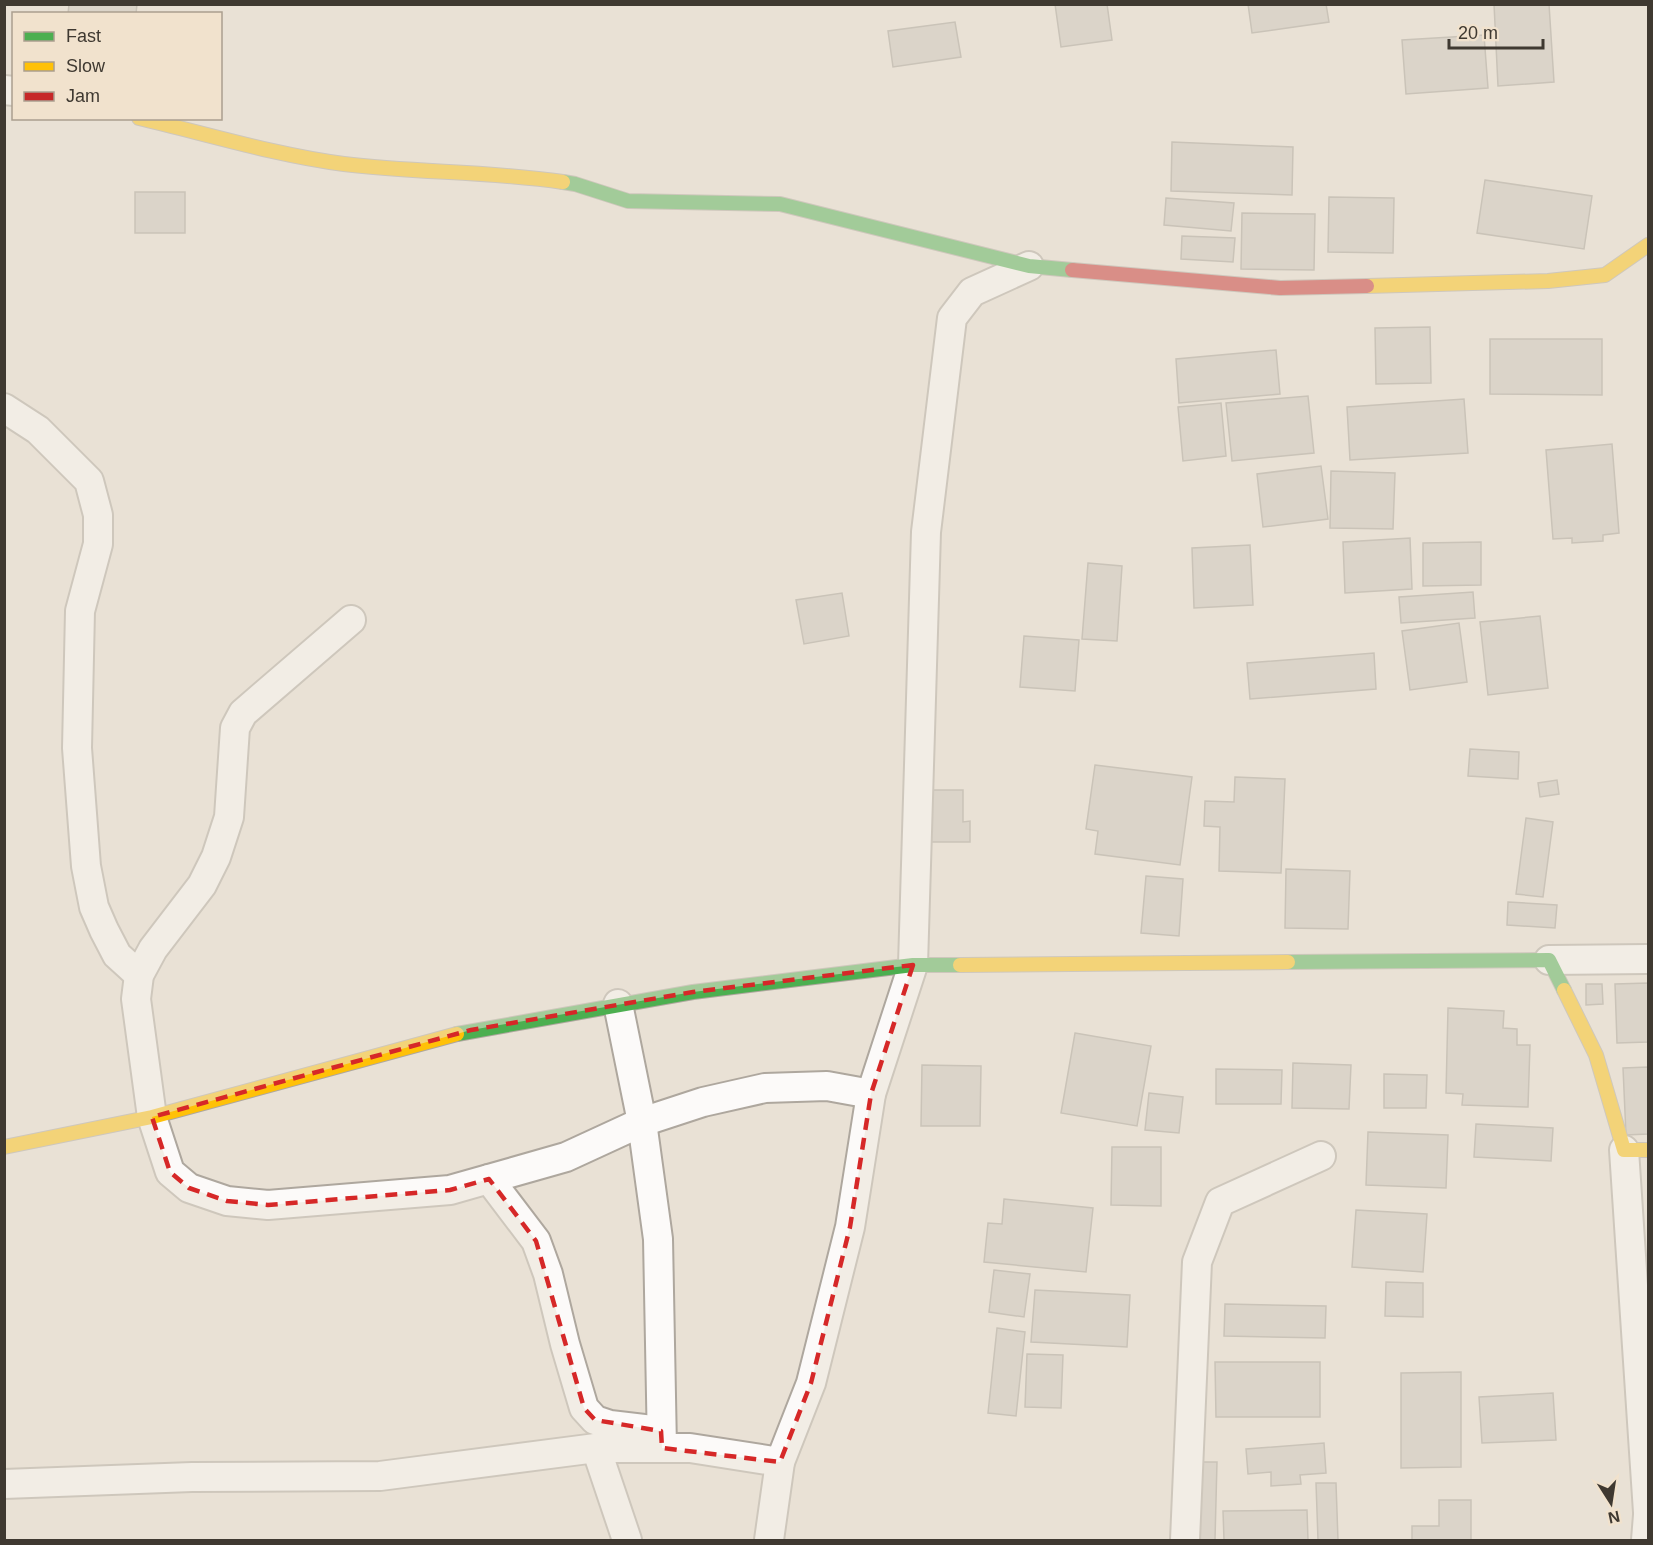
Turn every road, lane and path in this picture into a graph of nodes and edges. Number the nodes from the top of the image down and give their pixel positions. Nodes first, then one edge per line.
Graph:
1 (147, 120) edge
2 (1648, 245) edge
3 (1029, 266) junction
4 (4, 408) edge
5 (351, 620) dead end
6 (1648, 959) edge
7 (1549, 960) junction
8 (913, 965) junction
9 (139, 975) junction
10 (618, 1004) junction
11 (871, 1094) junction
12 (152, 1117) junction
13 (642, 1122) junction
14 (4, 1147) edge
15 (1636, 1150) edge
16 (1321, 1156) dead end
17 (489, 1179) junction
18 (661, 1440) junction
19 (596, 1448) junction
20 (780, 1462) junction
21 (1647, 1465) edge
22 (4, 1484) edge
23 (1648, 1514) edge
24 (627, 1540) edge
25 (769, 1540) edge
26 (1185, 1540) edge
27 (1646, 1540) edge

1 - 3 street
2 - 3 street
3 - 8 street
4 - 9 street
5 - 9 street
6 - 7 street
7 - 8 street
7 - 15 street
8 - 10 street
8 - 11 street
9 - 12 street
10 - 12 street
10 - 13 street
11 - 13 street
11 - 20 street
12 - 14 street
12 - 17 street
13 - 17 street
13 - 18 street
15 - 21 street
16 - 26 street
17 - 18 street
18 - 19 street
18 - 20 street
19 - 22 street
19 - 24 street
20 - 25 street
21 - 23 street
23 - 27 street

